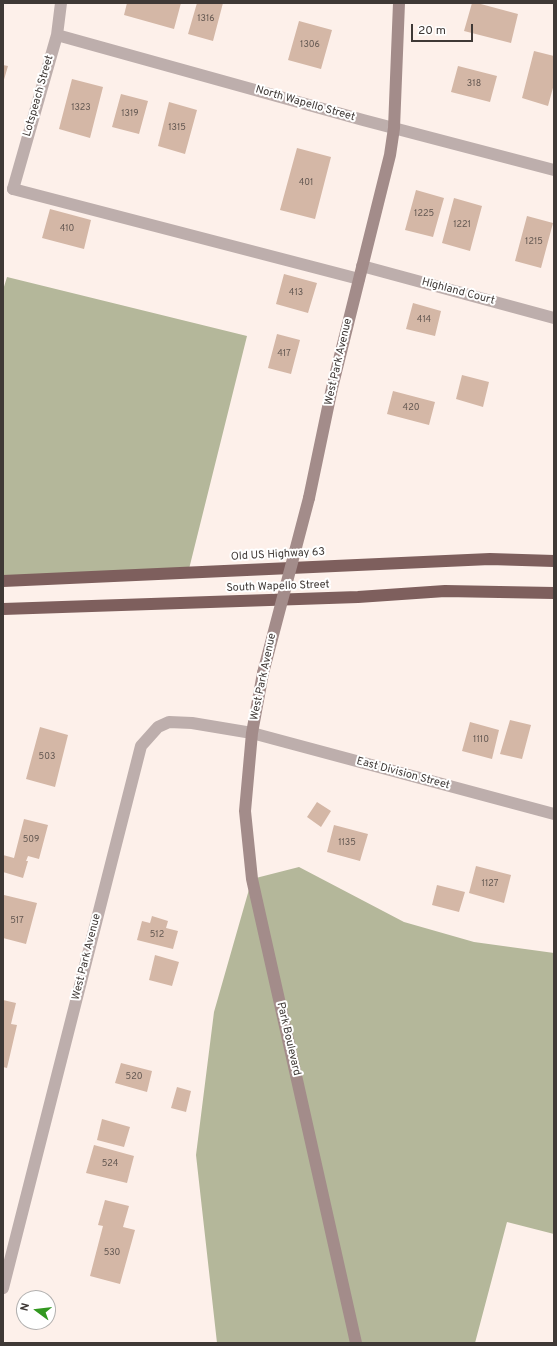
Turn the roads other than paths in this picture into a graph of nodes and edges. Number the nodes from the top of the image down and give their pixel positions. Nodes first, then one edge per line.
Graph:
1 (61, 3) edge
2 (399, 3) edge
3 (57, 35) junction
4 (394, 128) junction
5 (554, 170) edge
6 (362, 266) junction
7 (359, 279) junction
8 (554, 318) edge
9 (554, 561) edge
10 (3, 581) edge
11 (554, 593) edge
12 (3, 609) edge
13 (252, 733) junction
14 (554, 814) edge
15 (3, 1288) edge
16 (356, 1343) edge

1 - 3 street, Lotspeach Street
2 - 4 main road, West Park Avenue
3 - 4 street, North Wapello Street
3 - 7 street, Lotspeach Street
4 - 5 street, North Wapello Street
4 - 6 main road, West Park Avenue
6 - 7 main road, West Park Avenue
6 - 8 street, Highland Court
7 - 13 main road, West Park Avenue, bridge
9 - 10 highway, Old US Highway 63
11 - 12 highway, South Wapello Street
13 - 14 street, East Division Street
13 - 15 street, West Park Avenue
13 - 16 main road, Park Boulevard

